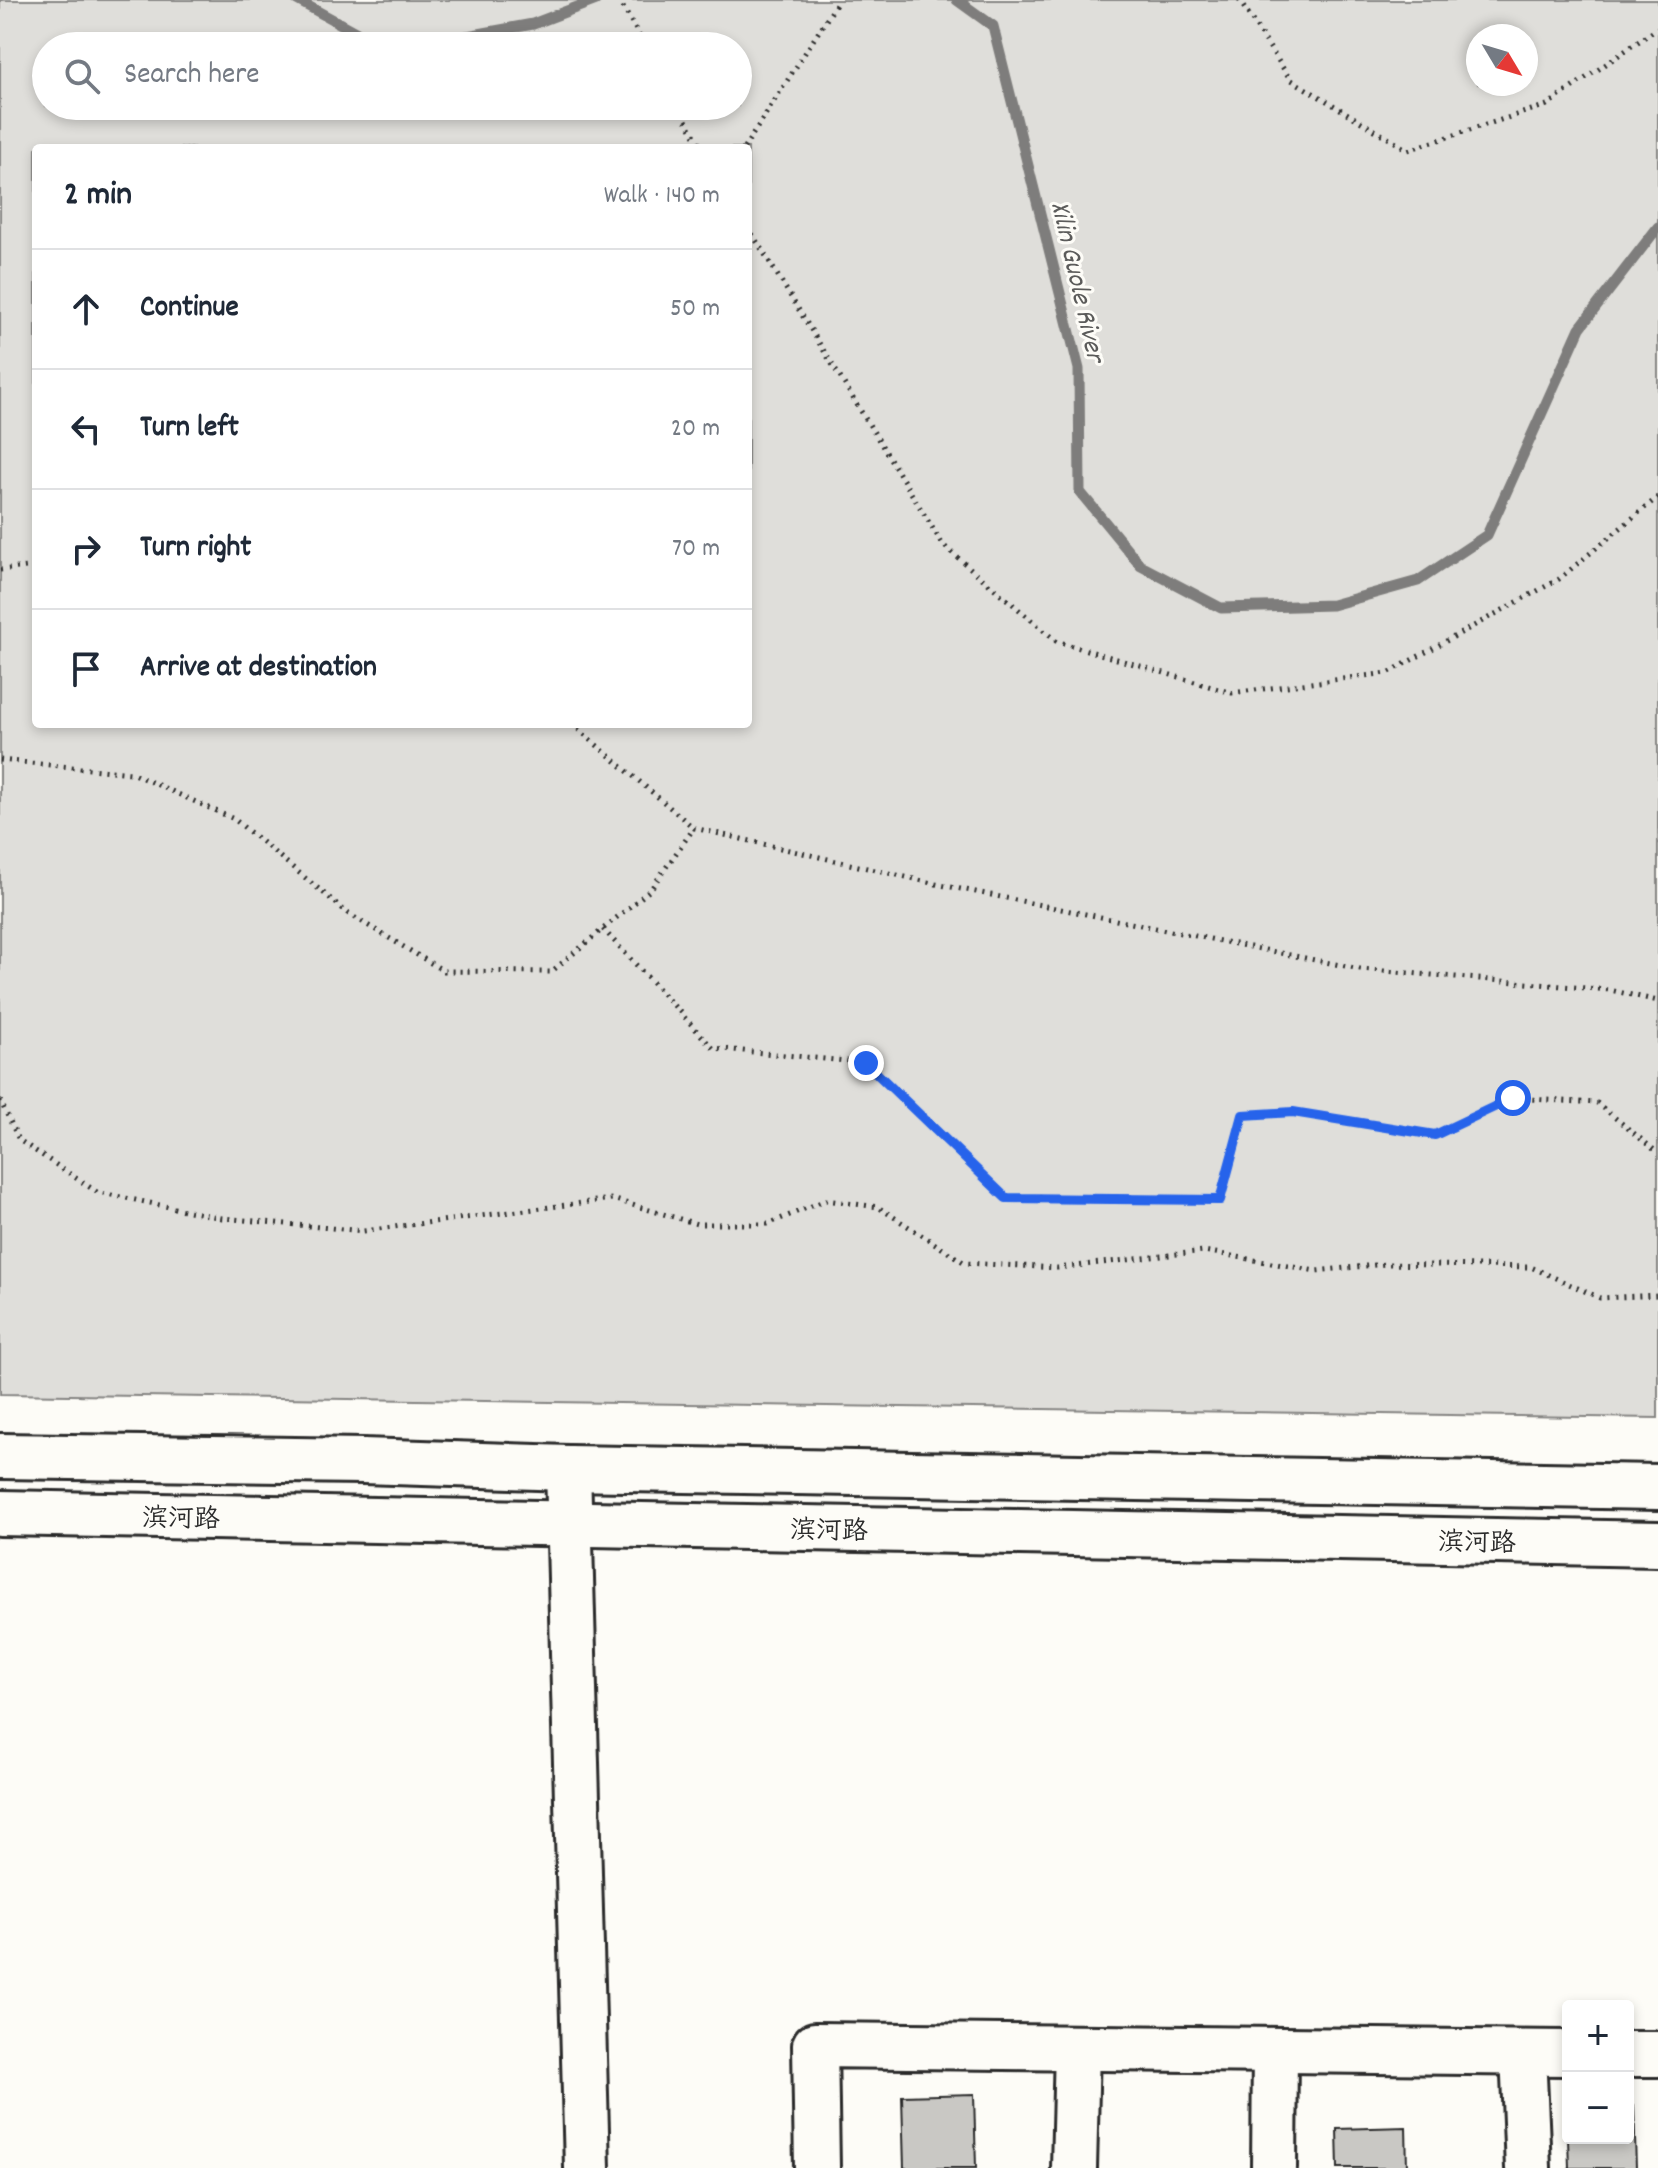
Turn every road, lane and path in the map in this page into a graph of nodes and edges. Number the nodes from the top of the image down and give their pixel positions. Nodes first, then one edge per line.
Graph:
1 (619, 0) edge
2 (839, 0) edge
3 (1239, 0) edge
4 (1658, 28) edge
5 (637, 32) edge
6 (686, 120) edge
7 (700, 144) edge
8 (747, 144) edge
9 (752, 234) edge
10 (1658, 497) edge
11 (32, 566) edge
12 (0, 570) edge
13 (577, 728) edge
14 (0, 760) edge
15 (694, 828) junction
16 (603, 929) junction
17 (1658, 1001) edge
18 (0, 1100) edge
19 (1658, 1153) edge
20 (1658, 1295) edge
21 (0, 1456) edge
22 (568, 1468) junction
23 (1658, 1487) edge
24 (0, 1513) edge
25 (569, 1524) junction
26 (1658, 1544) edge
27 (1077, 2048) junction
28 (1275, 2050) junction
29 (1523, 2053) junction
30 (1562, 2053) edge
31 (1634, 2054) edge
32 (1658, 2054) edge
33 (587, 2168) edge
34 (817, 2168) edge
35 (1074, 2168) edge
36 (1274, 2168) edge
37 (1528, 2168) edge

1 - 5 path
2 - 8 path
3 - 4 path
6 - 7 path
9 - 10 path
11 - 12 path
13 - 15 path
14 - 16 path
15 - 16 path
15 - 17 path
16 - 19 path
18 - 20 path
21 - 22 main road
22 - 23 main road
22 - 25 main road
24 - 25 main road, 滨河路
25 - 26 main road, 滨河路
25 - 33 main road
27 - 28 main road
27 - 34 main road
27 - 35 main road
28 - 29 main road
28 - 36 main road
29 - 30 main road
29 - 37 main road
31 - 32 main road

